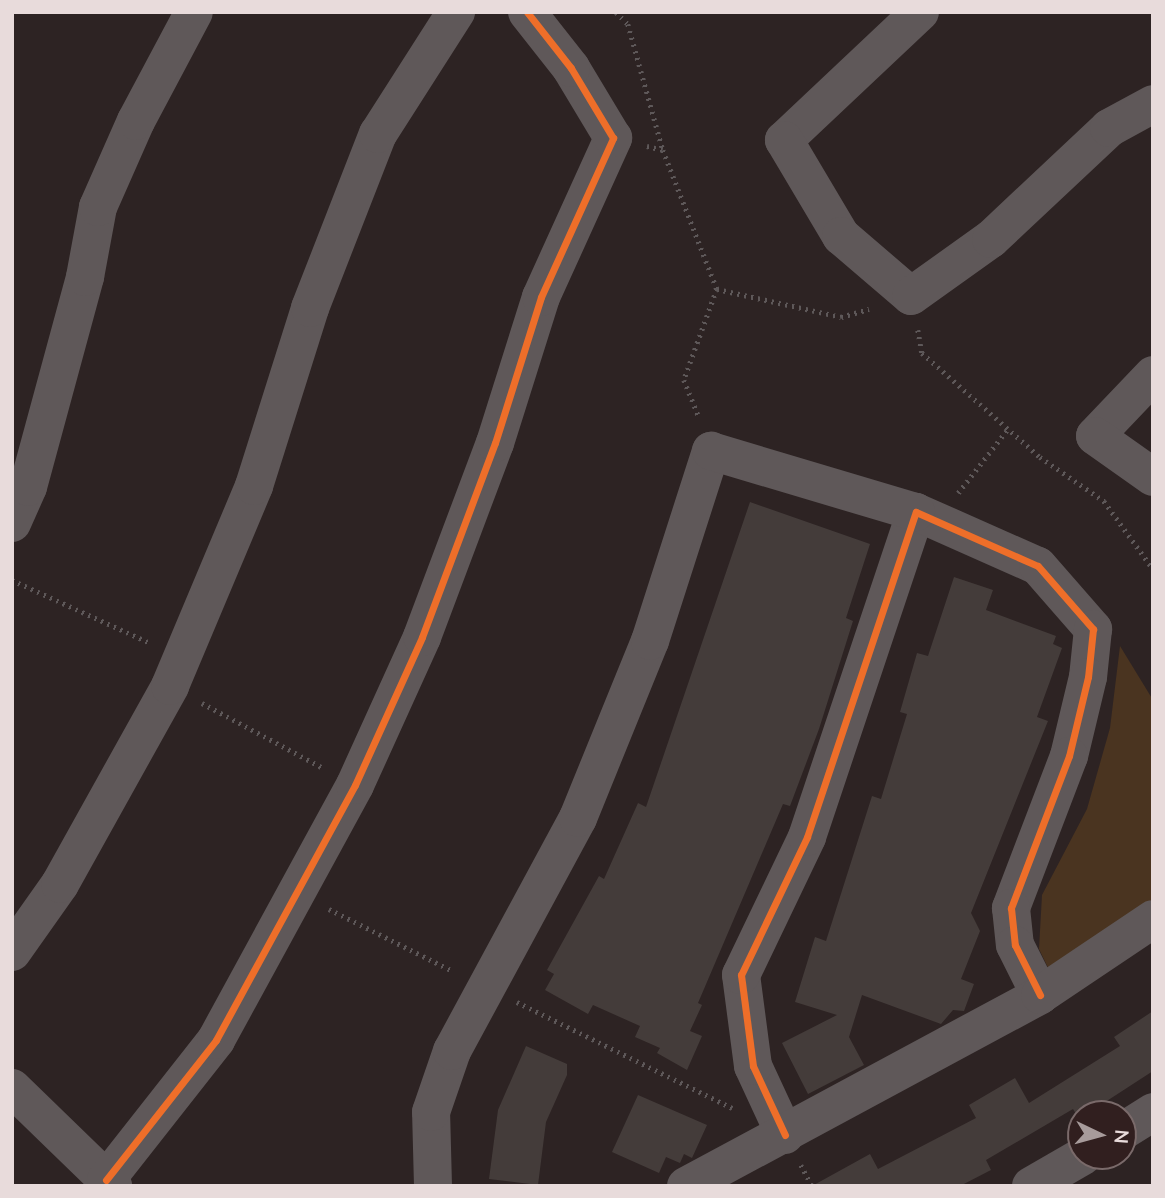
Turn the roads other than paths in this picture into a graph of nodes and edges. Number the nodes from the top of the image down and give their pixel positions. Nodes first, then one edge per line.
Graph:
1 (194, 12) edge
2 (456, 12) edge
3 (527, 12) edge
4 (919, 12) edge
5 (1153, 104) edge
6 (1153, 375) edge
7 (1153, 477) edge
8 (916, 513) junction
9 (12, 523) edge
10 (1153, 919) edge
11 (12, 951) edge
12 (1041, 995) junction
13 (12, 1088) edge
14 (1153, 1112) edge
15 (1137, 1122) edge
16 (785, 1135) junction
17 (1067, 1165) edge
18 (110, 1183) edge
19 (433, 1186) edge
20 (686, 1186) edge
21 (1031, 1186) edge

1 - 9 street
2 - 11 street
3 - 18 street
4 - 5 street
6 - 7 street
8 - 12 street
8 - 16 street
8 - 19 street
10 - 12 street
12 - 16 street
13 - 18 street
14 - 15 street
16 - 20 street
17 - 21 street

